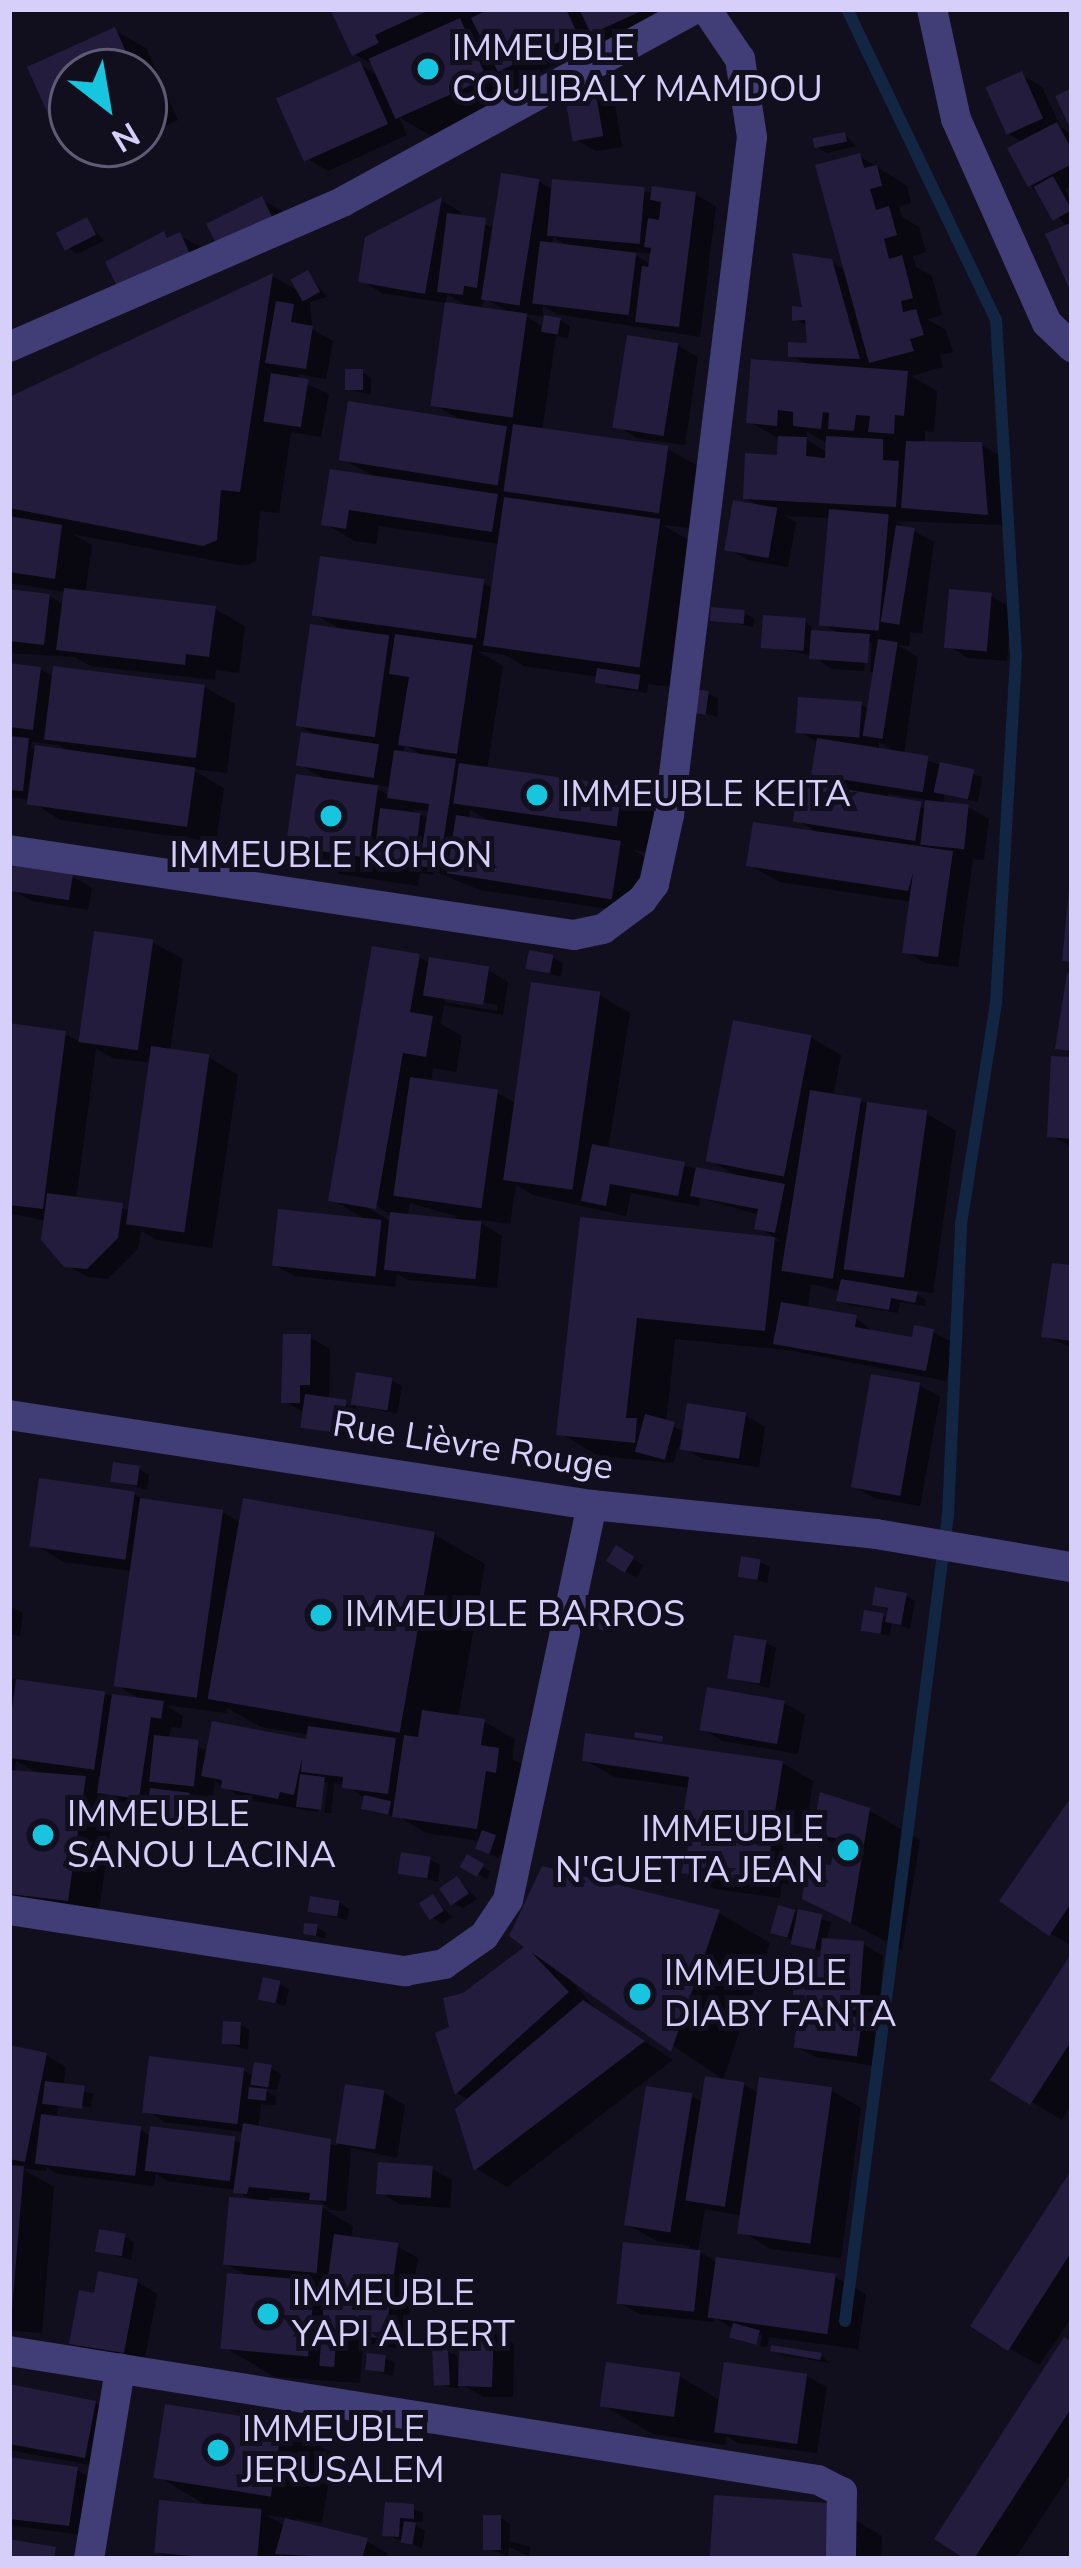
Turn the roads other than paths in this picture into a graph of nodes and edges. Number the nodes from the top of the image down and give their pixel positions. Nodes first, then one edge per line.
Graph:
1 (695, 9) edge
2 (706, 9) edge
3 (932, 9) edge
4 (9, 347) edge
5 (1072, 347) edge
6 (9, 850) edge
7 (9, 1415) edge
8 (592, 1505) junction
9 (1072, 1567) edge
10 (9, 1910) edge
11 (9, 2351) edge
12 (120, 2369) junction
13 (89, 2559) edge
14 (841, 2559) edge

1 - 4 street
2 - 6 street
3 - 5 street
7 - 8 street, Rue Lièvre Rouge
8 - 9 street, Rue Lièvre Rouge
8 - 10 street
11 - 12 street
12 - 13 street
12 - 14 street

